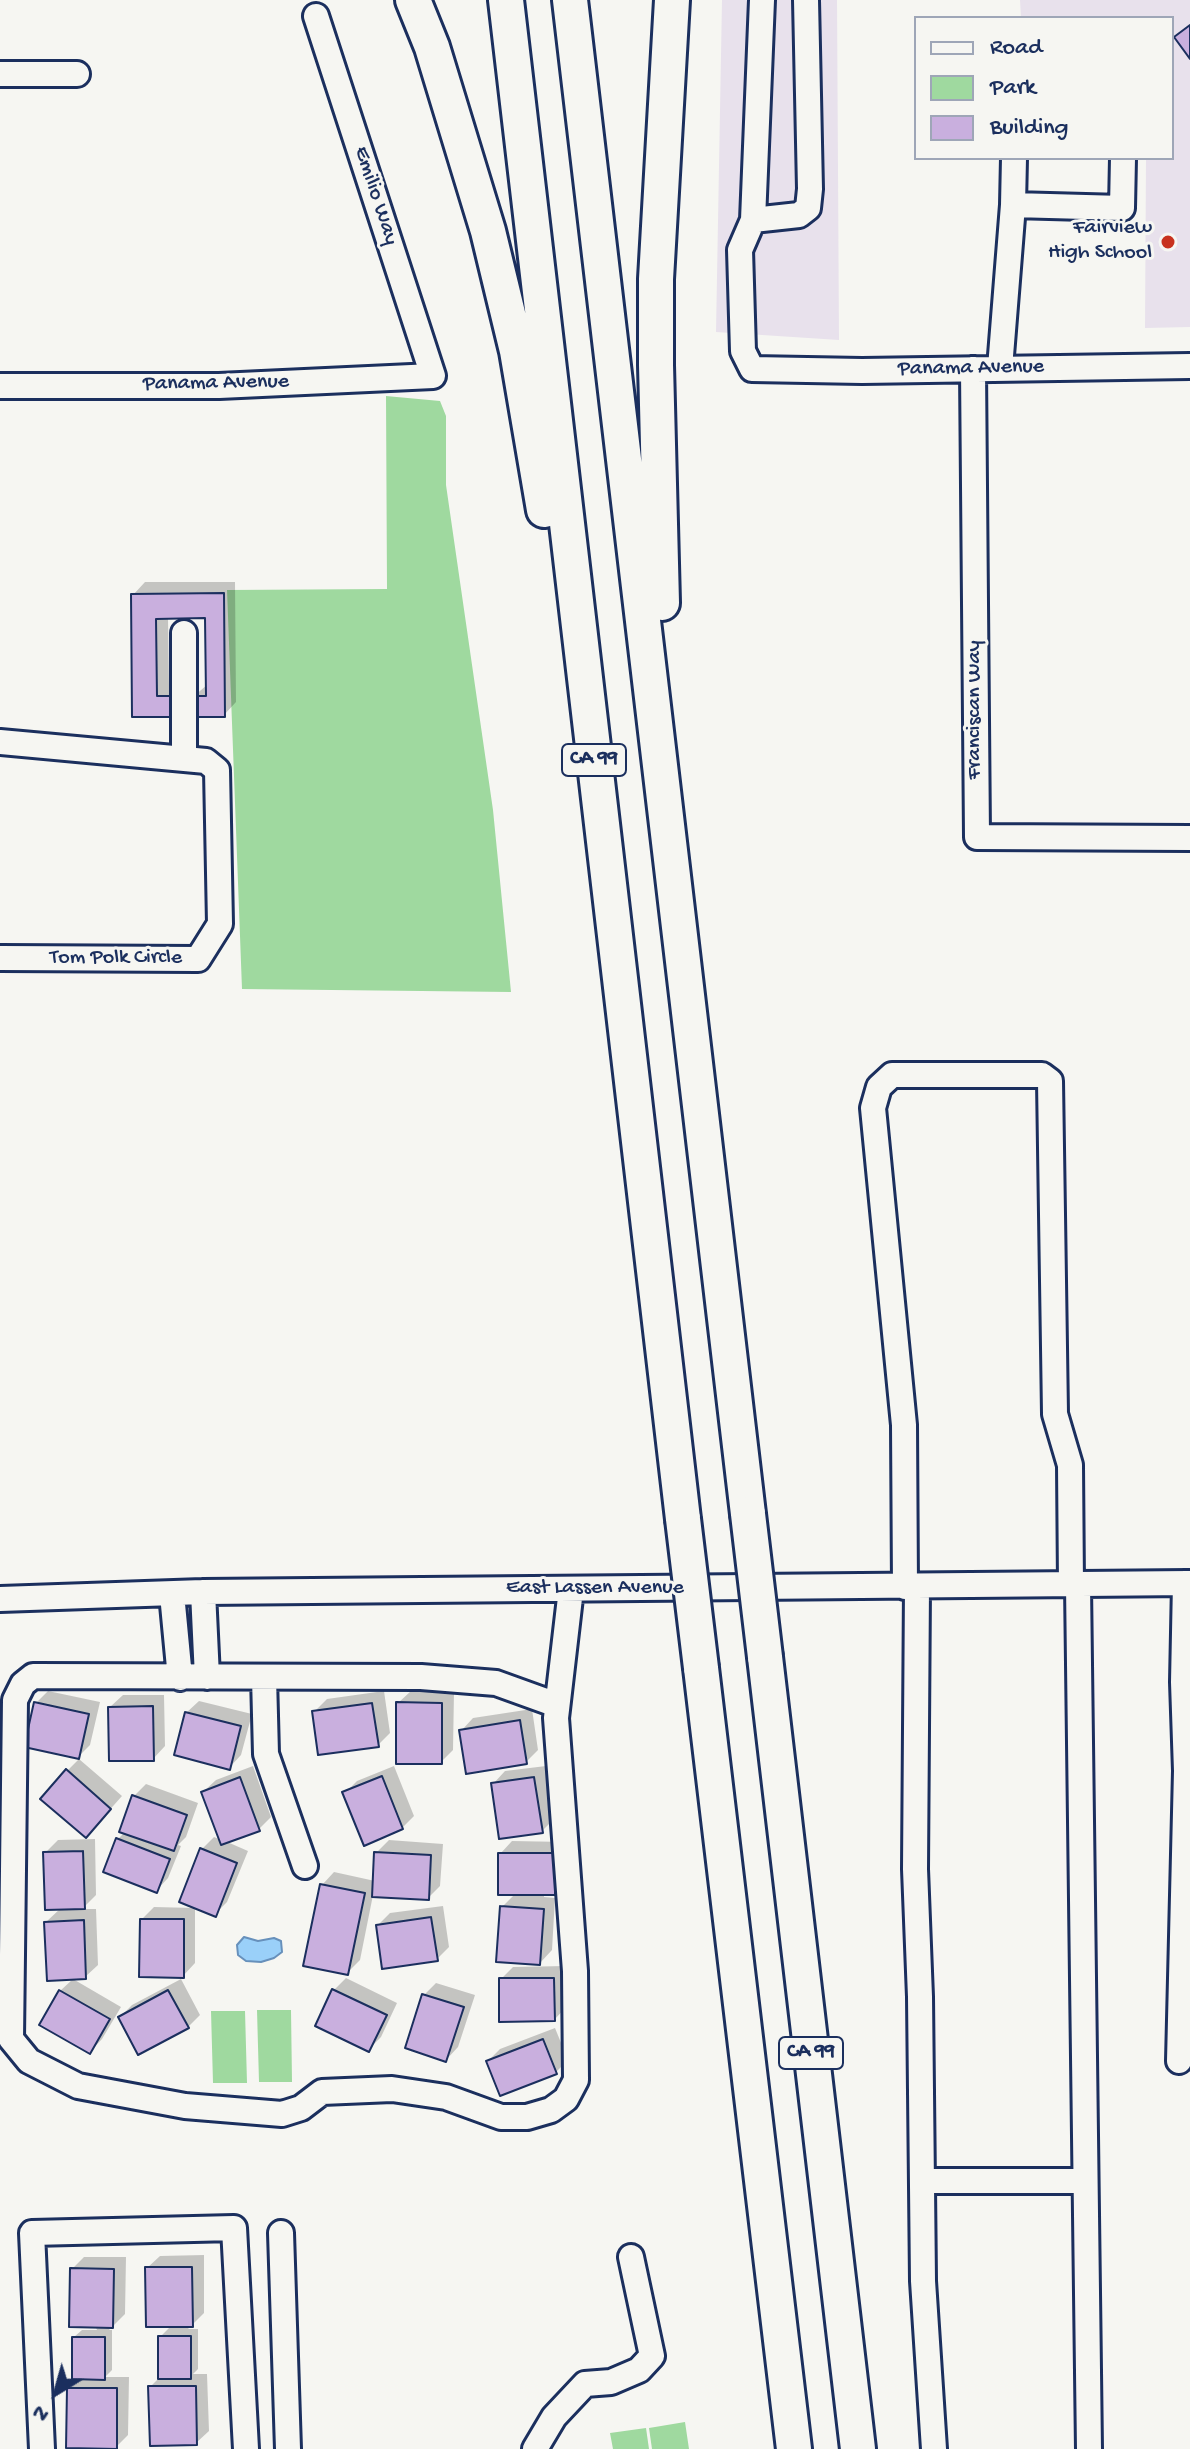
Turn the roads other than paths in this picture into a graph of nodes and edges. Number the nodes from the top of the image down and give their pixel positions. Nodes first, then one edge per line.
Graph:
1 (413, 0) edge
2 (506, 0) edge
3 (570, 0) edge
4 (672, 0) edge
5 (762, 0) edge
6 (806, 0) edge
7 (316, 16) dead end
8 (0, 74) edge
9 (77, 74) dead end
10 (1014, 160) edge
11 (1123, 160) edge
12 (1013, 205) junction
13 (753, 220) junction
14 (1190, 366) edge
15 (1000, 368) junction
16 (973, 369) junction
17 (433, 376) joint
18 (0, 386) edge
19 (184, 633) dead end
20 (582, 660) junction
21 (0, 742) edge
22 (184, 757) junction
23 (662, 767) junction
24 (1190, 838) edge
25 (0, 958) edge
26 (1187, 1583) edge
27 (1075, 1585) junction
28 (911, 1587) junction
29 (571, 1589) junction
30 (203, 1592) junction
31 (172, 1594) junction
32 (0, 1599) edge
33 (207, 1677) junction
34 (264, 1677) junction
35 (180, 1678) junction
36 (557, 1705) junction
37 (305, 1866) dead end
38 (1179, 2061) dead end
39 (922, 2181) junction
40 (1085, 2181) junction
41 (281, 2233) dead end
42 (631, 2257) dead end
43 (42, 2449) edge
44 (246, 2449) edge
45 (288, 2449) edge
46 (535, 2449) edge
47 (794, 2449) edge
48 (858, 2449) edge
49 (934, 2449) edge
50 (1089, 2449) edge

1 - 20 highway
2 - 20 highway, CA 99
3 - 23 highway, CA 99
4 - 23 highway
5 - 13 street
6 - 13 street
7 - 17 street, Emilio Way
8 - 9 street
10 - 12 street
11 - 12 street
12 - 15 street
13 - 16 street, Panama Avenue
14 - 15 street, Panama Avenue
15 - 16 street, Panama Avenue
16 - 24 street, Franciscan Way
17 - 18 street, Panama Avenue
19 - 22 street
20 - 47 highway, CA 99, bridge
21 - 22 street, Tom Polk Circle
22 - 25 street, Tom Polk Circle
23 - 48 highway, CA 99, bridge
26 - 27 street, East Lassen Avenue
26 - 38 street
27 - 28 street, East Lassen Avenue
27 - 28 street
27 - 40 street
28 - 29 street, East Lassen Avenue
28 - 39 street
29 - 30 street, East Lassen Avenue
29 - 36 street
30 - 31 street, East Lassen Avenue
30 - 33 street
31 - 32 street, East Lassen Avenue
31 - 35 street
33 - 34 street
33 - 35 street
34 - 36 street
34 - 37 street
35 - 36 street
39 - 40 street
39 - 49 street
40 - 50 street
41 - 45 street
42 - 46 street
43 - 44 street

